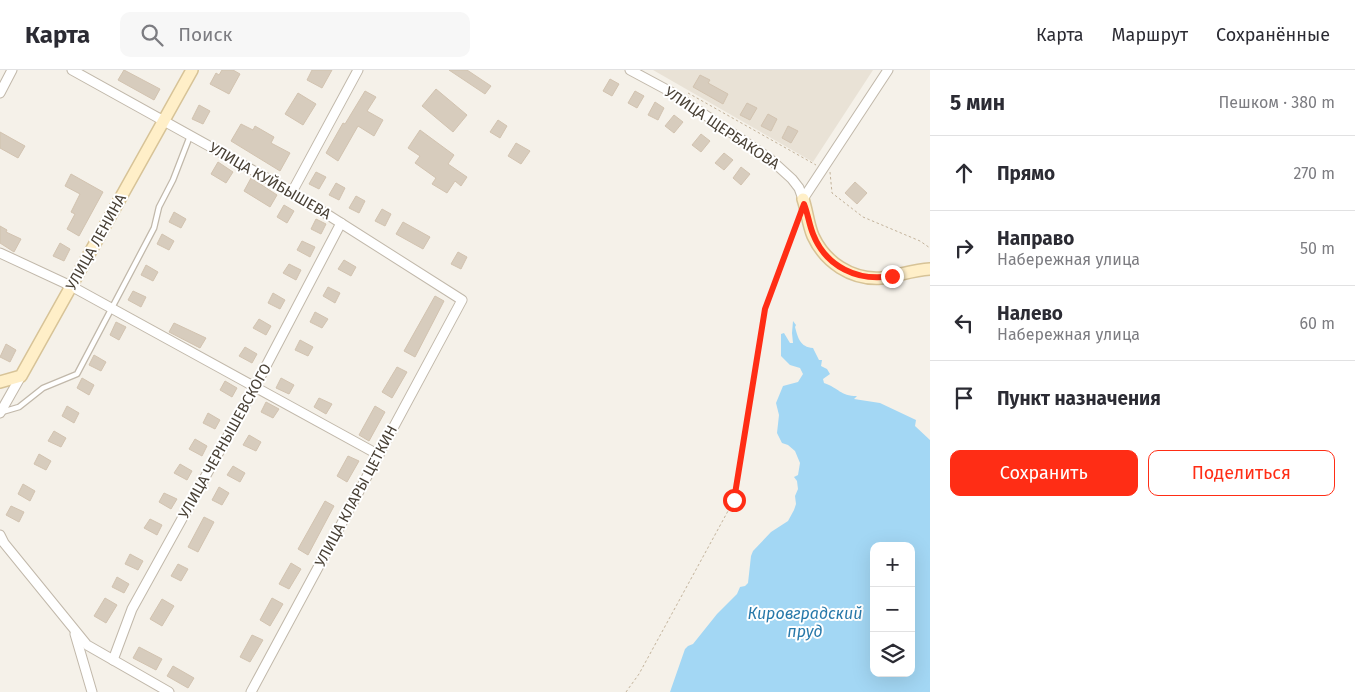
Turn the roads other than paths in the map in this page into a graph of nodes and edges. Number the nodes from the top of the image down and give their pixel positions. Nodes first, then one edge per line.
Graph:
1 (12, 70) edge
2 (72, 70) edge
3 (192, 70) edge
4 (358, 70) edge
5 (630, 70) edge
6 (888, 70) edge
7 (0, 93) edge
8 (164, 120) junction
9 (191, 135) junction
10 (292, 192) junction
11 (804, 201) junction
12 (341, 223) junction
13 (0, 253) edge
14 (930, 268) edge
15 (71, 286) junction
16 (462, 300) joint
17 (113, 308) junction
18 (21, 376) junction
19 (0, 382) edge
20 (256, 387) junction
21 (0, 413) edge
22 (379, 455) junction
23 (0, 535) edge
24 (73, 630) junction
25 (113, 660) junction
26 (92, 692) edge
27 (169, 692) edge
28 (251, 692) edge

1 - 7 street
2 - 8 street, УЛИЦА КУЙБЫШЕВА
3 - 8 main road, УЛИЦА ЛЕНИНА
4 - 10 street
5 - 11 street, УЛИЦА ЩЕРБАКОВА
6 - 11 street
8 - 9 street, УЛИЦА КУЙБЫШЕВА
8 - 15 main road, УЛИЦА ЛЕНИНА
9 - 10 street, УЛИЦА КУЙБЫШЕВА
9 - 17 lane
10 - 12 street, УЛИЦА КУЙБЫШЕВА
11 - 14 main road
12 - 16 street, УЛИЦА КУЙБЫШЕВА
12 - 20 street, УЛИЦА ЧЕРНЫШЕВСКОГО
13 - 15 street
15 - 17 street
15 - 18 main road, УЛИЦА ЛЕНИНА
16 - 22 street, УЛИЦА КЛАРЫ ЦЕТКИН
17 - 20 street
17 - 21 lane
18 - 19 main road
18 - 21 street, УЛИЦА ЛЕНИНА
20 - 22 street
20 - 25 street, УЛИЦА ЧЕРНЫШЕВСКОГО
22 - 28 street, УЛИЦА КЛАРЫ ЦЕТКИН
23 - 24 street
24 - 25 street
24 - 26 street
25 - 27 street

